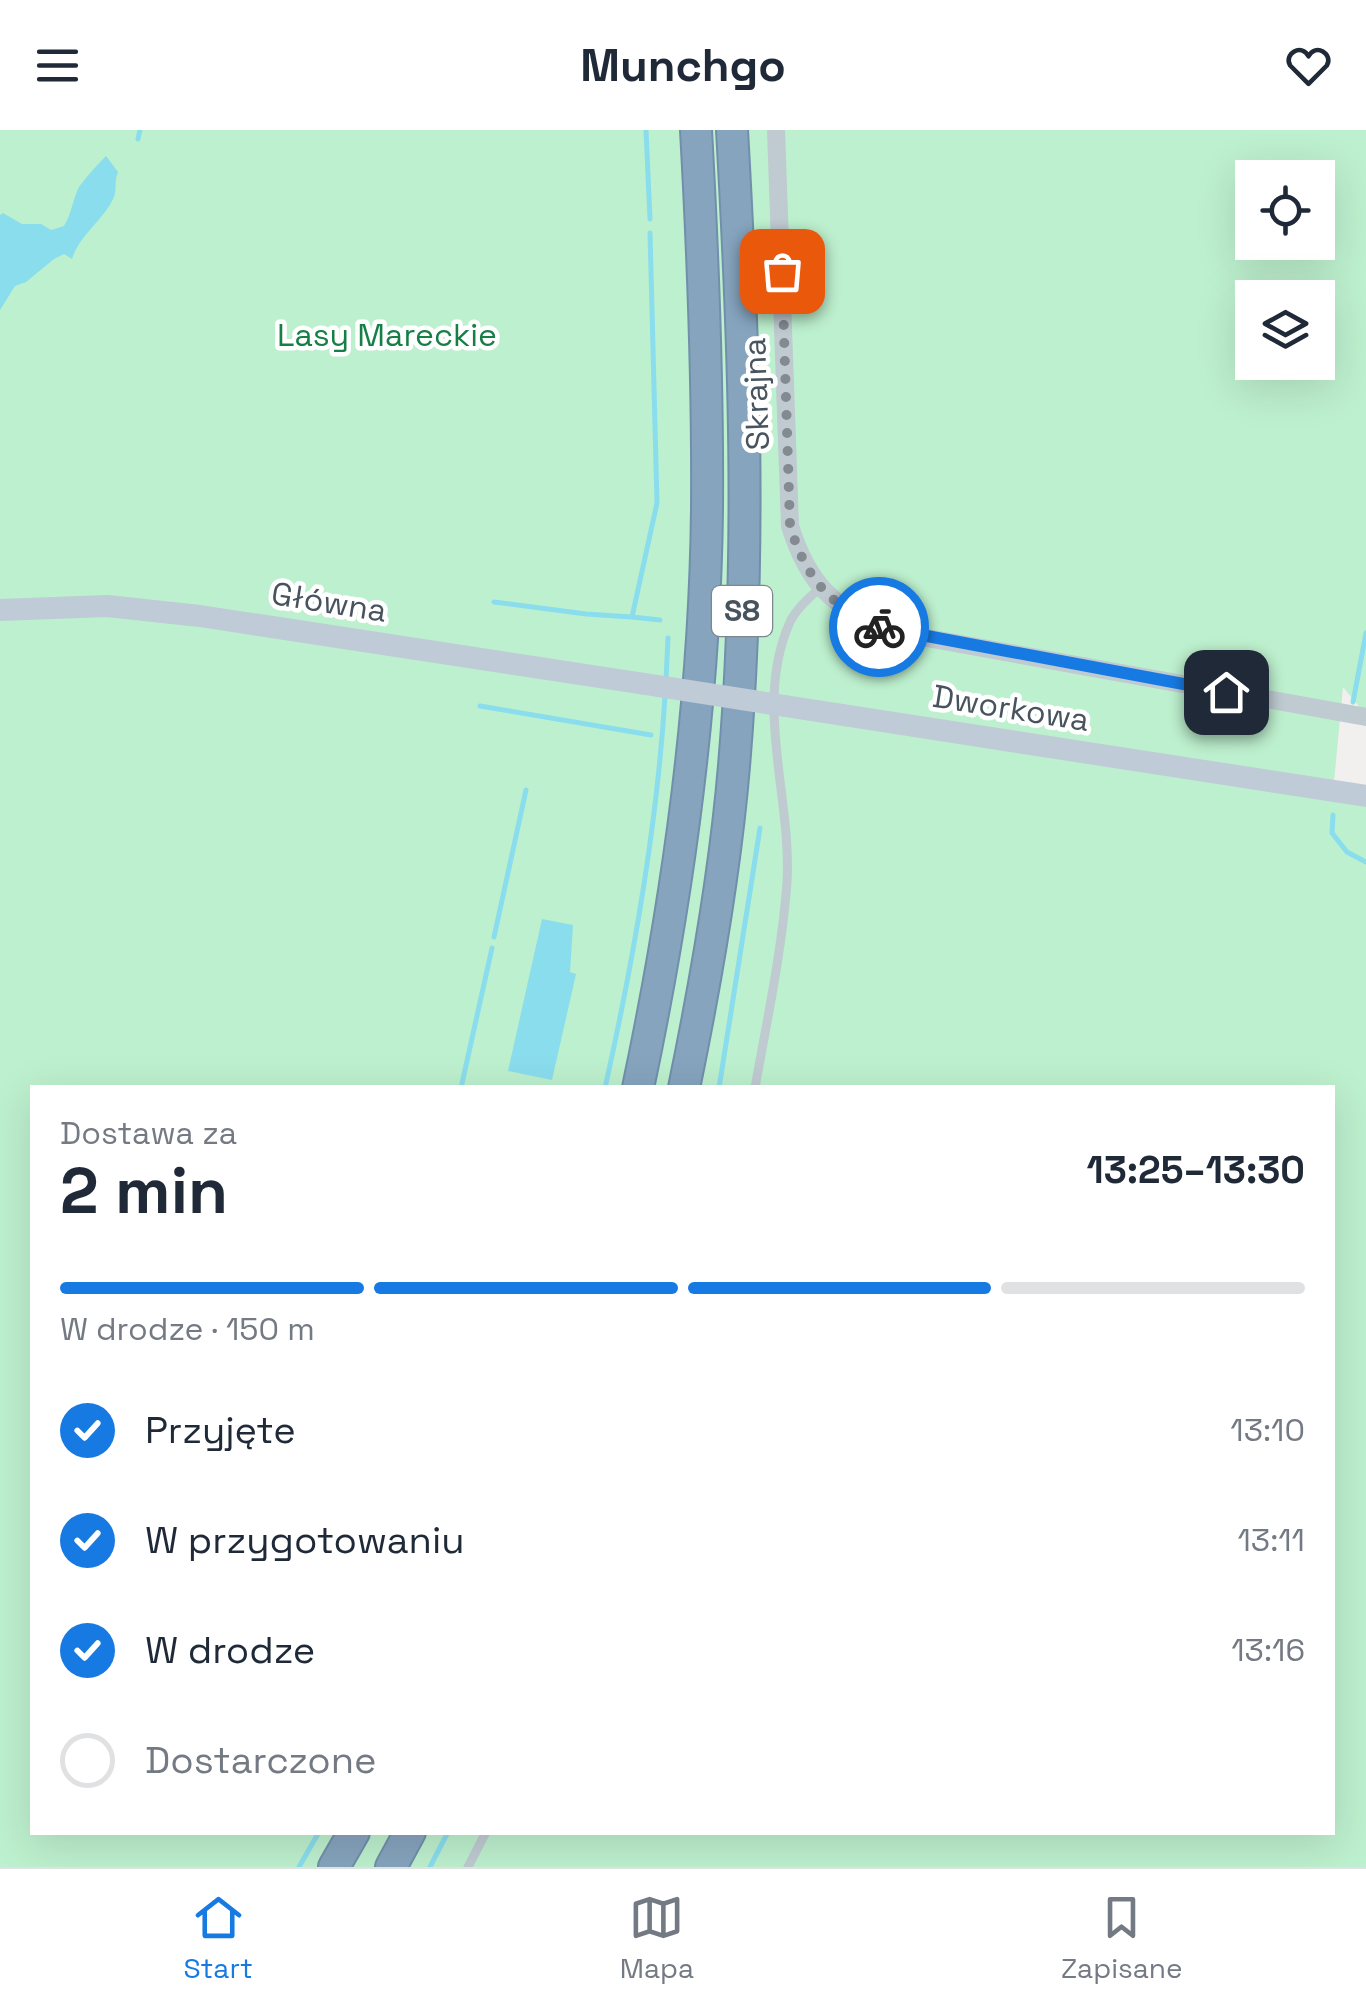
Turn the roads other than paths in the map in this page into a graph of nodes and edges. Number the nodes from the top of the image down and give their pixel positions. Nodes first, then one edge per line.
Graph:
1 (696, 130) edge
2 (732, 130) edge
3 (776, 130) edge
4 (820, 588) junction
5 (0, 610) edge
6 (646, 684) joint
7 (1366, 717) edge
8 (1366, 796) edge
9 (639, 1085) edge
10 (685, 1085) edge
11 (755, 1085) edge
12 (352, 1835) edge
13 (408, 1835) edge
14 (484, 1835) edge
15 (334, 1867) edge
16 (391, 1867) edge
17 (468, 1867) edge

1 - 9 highway, S8
2 - 10 highway, S8
3 - 4 street, Skrajna
4 - 7 street, Dworkowa
4 - 11 lane
5 - 6 street, Główna
6 - 8 street, Dworkowa, bridge
12 - 15 highway
13 - 16 highway
14 - 17 lane

